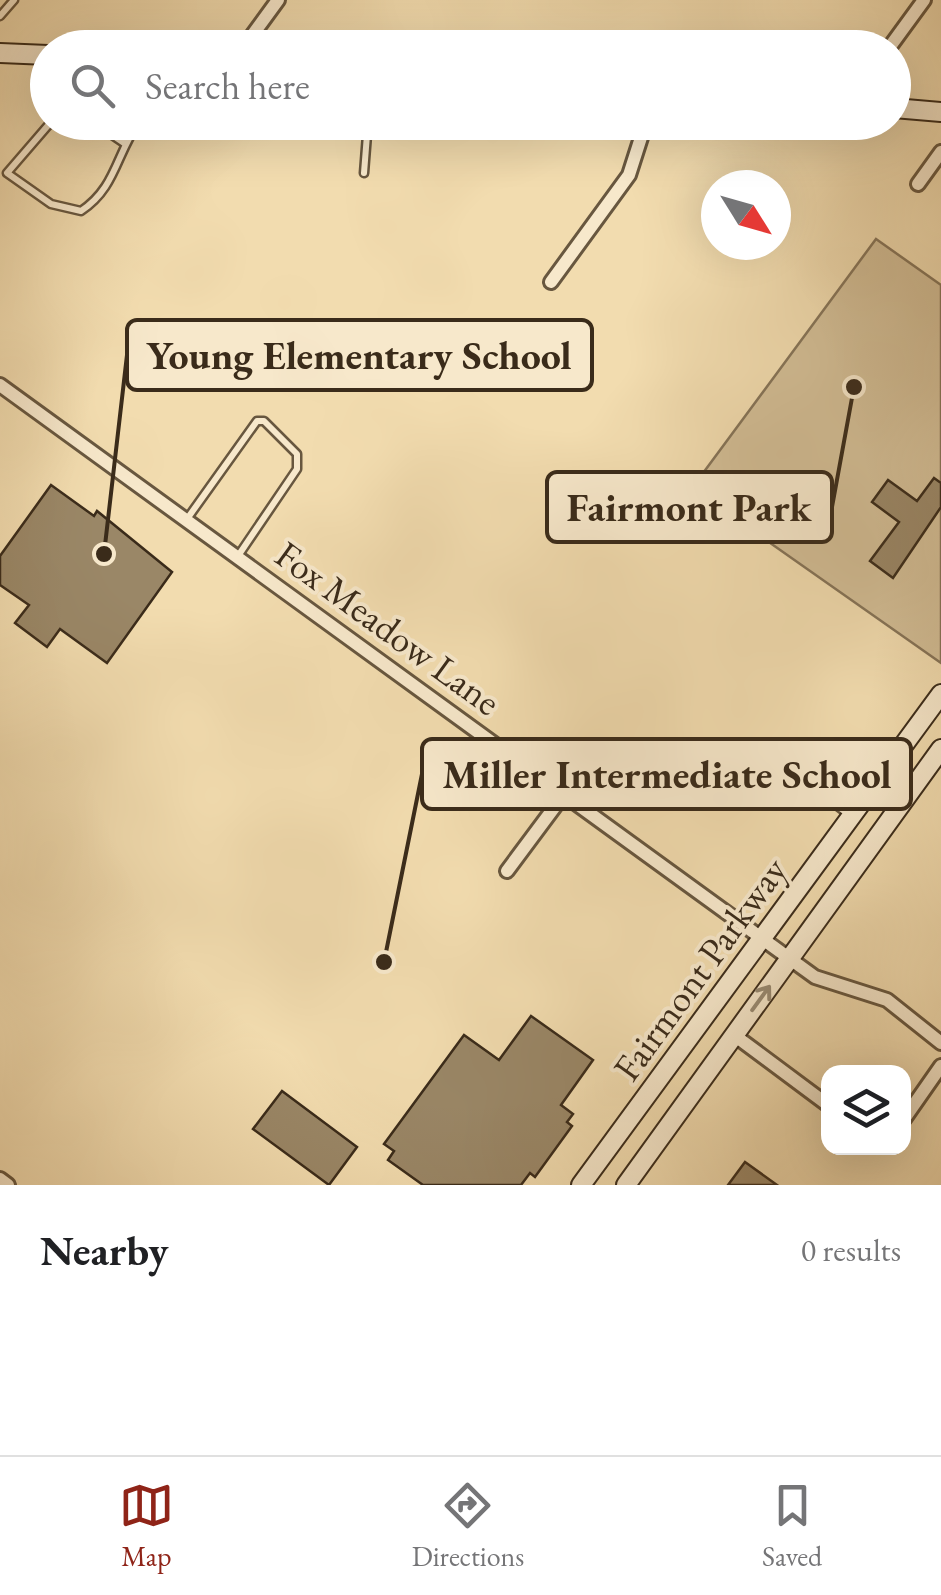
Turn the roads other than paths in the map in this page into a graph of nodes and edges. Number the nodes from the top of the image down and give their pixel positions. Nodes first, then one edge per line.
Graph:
1 (14, 0) edge
2 (278, 0) edge
3 (924, 0) edge
4 (0, 16) edge
5 (256, 30) edge
6 (902, 30) edge
7 (0, 53) edge
8 (30, 54) edge
9 (911, 109) edge
10 (941, 112) edge
11 (35, 140) edge
12 (120, 140) edge
13 (126, 140) edge
14 (367, 140) edge
15 (640, 140) edge
16 (124, 143) junction
17 (941, 152) edge
18 (364, 173) dead end
19 (918, 184) dead end
20 (550, 282) dead end
21 (0, 385) edge
22 (187, 520) junction
23 (238, 556) junction
24 (941, 694) edge
25 (941, 750) edge
26 (815, 788) dead end
27 (565, 793) junction
28 (852, 816) junction
29 (507, 871) dead end
30 (765, 937) junction
31 (790, 958) junction
32 (734, 1035) junction
33 (941, 1043) edge
34 (941, 1066) edge
35 (653, 1089) junction
36 (821, 1100) edge
37 (683, 1105) junction
38 (911, 1109) edge
39 (0, 1179) edge
40 (8, 1185) edge
41 (580, 1185) edge
42 (626, 1185) edge

1 - 4 lane
2 - 5 street
3 - 6 street
7 - 8 main road
9 - 10 main road
11 - 16 lane
12 - 16 lane
13 - 16 lane
14 - 18 lane
15 - 20 street
17 - 19 street
21 - 22 street, Fox Meadow Lane
22 - 23 street, Fox Meadow Lane
22 - 23 lane
23 - 27 street, Fox Meadow Lane
24 - 28 main road, Fairmont Parkway
25 - 31 main road, Fairmont Parkway
26 - 28 lane
27 - 29 street
27 - 30 street, Fox Meadow Lane
28 - 30 main road, Fairmont Parkway
30 - 31 street, Fox Meadow Lane
30 - 35 main road, Fairmont Parkway
32 -> 31 main road, Fairmont Parkway
31 - 33 street, Fox Meadow Lane
32 - 36 street
32 - 37 main road, Fairmont Parkway
34 - 38 street
35 - 37 main road
35 - 41 main road, Fairmont Parkway
37 - 42 main road, Fairmont Parkway
39 - 40 street

